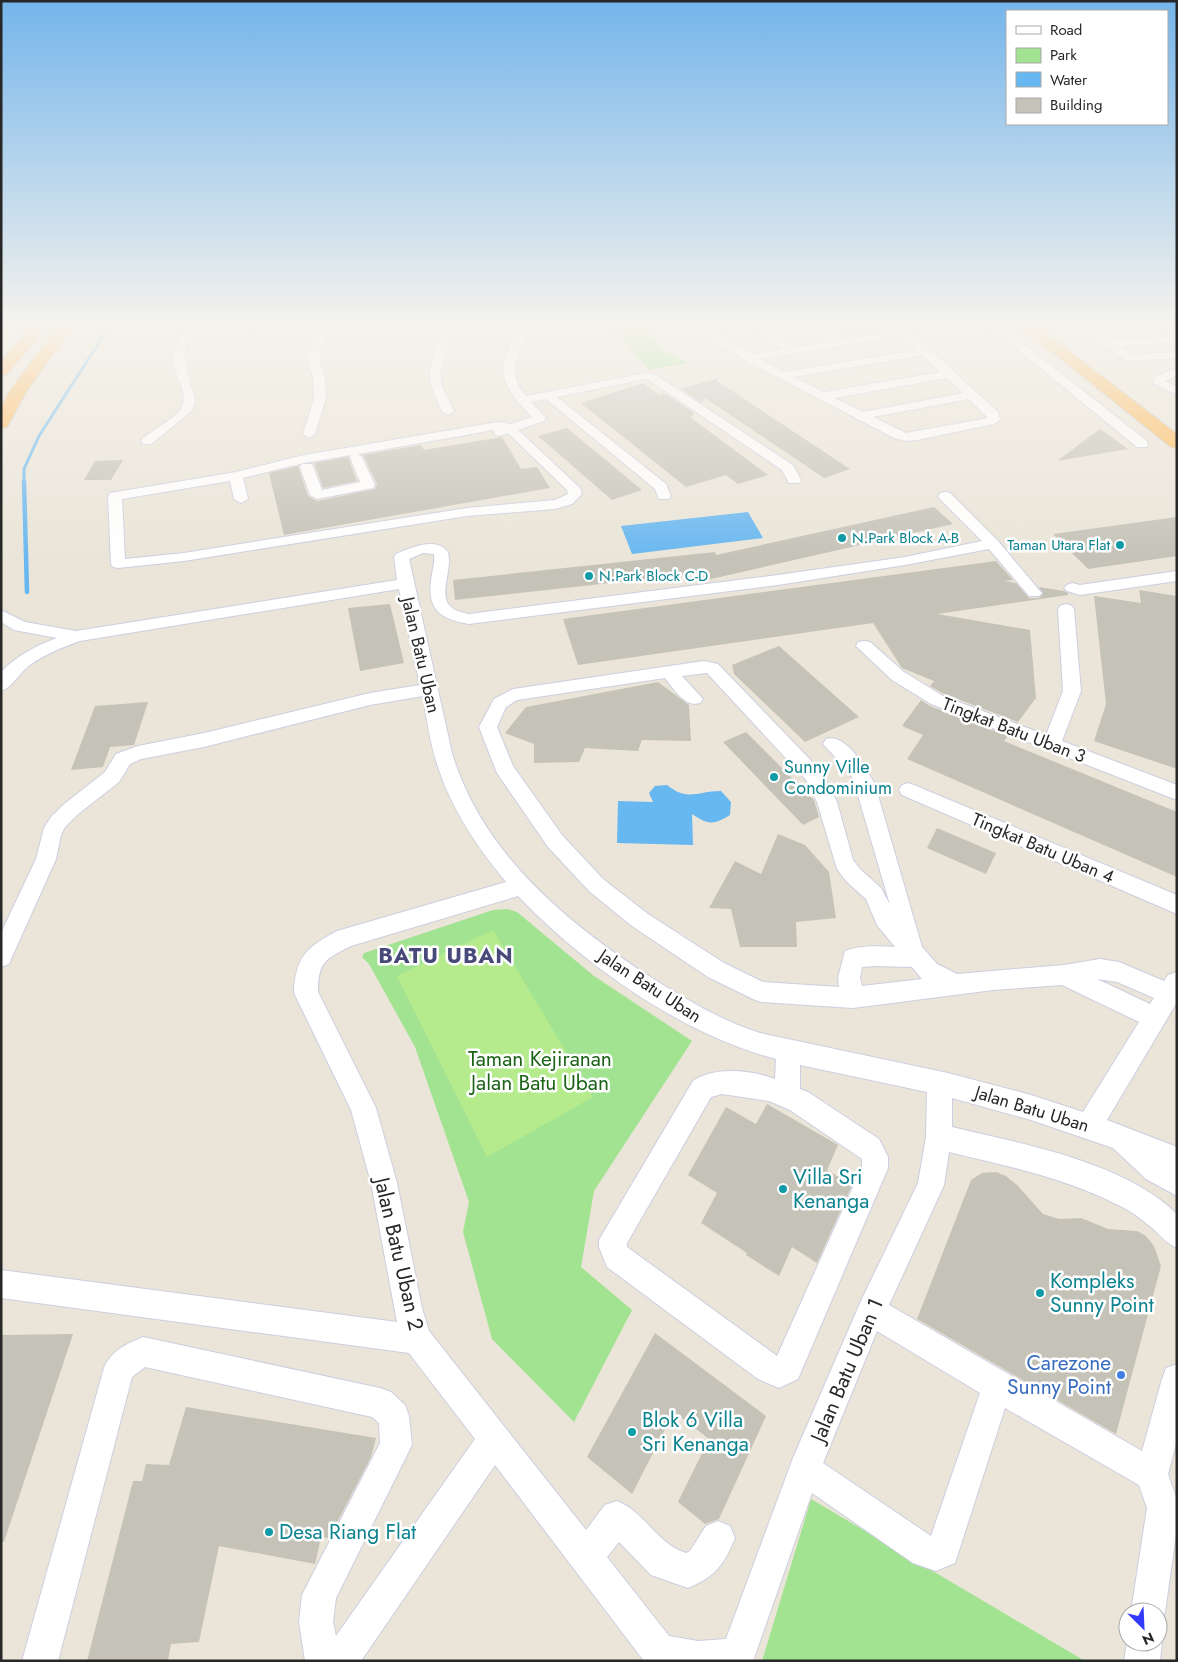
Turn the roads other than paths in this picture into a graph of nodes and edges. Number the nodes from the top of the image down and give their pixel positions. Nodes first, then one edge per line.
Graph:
1 (11, 405) edge
2 (189, 405) edge
3 (318, 405) edge
4 (445, 405) edge
5 (527, 405) edge
6 (560, 405) edge
7 (693, 405) edge
8 (839, 405) edge
9 (921, 405) edge
10 (983, 405) edge
11 (1093, 405) edge
12 (1128, 405) edge
13 (1151, 405) edge
14 (448, 410) dead end
15 (860, 416) junction
16 (1, 423) edge
17 (1177, 424) edge
18 (509, 427) junction
19 (308, 434) dead end
20 (147, 441) dead end
21 (1177, 443) edge
22 (1142, 444) dead end
23 (356, 457) junction
24 (307, 467) junction
25 (236, 476) junction
26 (794, 480) dead end
27 (664, 496) dead end
28 (945, 496) dead end
29 (241, 499) dead end
30 (993, 544) junction
31 (1177, 576) edge
32 (405, 583) junction
33 (1072, 588) dead end
34 (1034, 593) dead end
35 (1066, 609) dead end
36 (1, 615) edge
37 (77, 636) junction
38 (864, 646) dead end
39 (669, 672) junction
40 (1, 685) edge
41 (430, 689) junction
42 (694, 699) dead end
43 (832, 744) dead end
44 (1052, 745) junction
45 (909, 790) dead end
46 (1177, 793) edge
47 (522, 886) junction
48 (1177, 905) edge
49 (916, 955) junction
50 (1, 957) edge
51 (1064, 975) junction
52 (955, 985) junction
53 (1174, 988) edge
54 (853, 998) junction
55 (1154, 1018) junction
56 (788, 1050) junction
57 (940, 1083) junction
58 (787, 1096) junction
59 (1089, 1126) junction
60 (1116, 1136) junction
61 (939, 1138) junction
62 (1177, 1161) edge
63 (1177, 1183) edge
64 (1177, 1234) edge
65 (1, 1284) edge
66 (871, 1311) junction
67 (417, 1339) junction
68 (1177, 1379) edge
69 (997, 1386) junction
70 (494, 1440) junction
71 (804, 1469) junction
72 (1152, 1474) junction
73 (718, 1538) dead end
74 (587, 1557) junction
75 (1149, 1602) edge
76 (657, 1655) edge
77 (739, 1658) edge
78 (40, 1661) edge
79 (323, 1661) edge
80 (340, 1661) edge

1 - 16 highway
2 - 20 street
3 - 19 street
4 - 14 street
5 - 18 street
6 - 27 street
7 - 26 street
8 - 15 street
9 - 15 street
10 - 15 street
11 - 22 street
12 - 21 highway
13 - 17 highway
18 - 23 street
18 - 25 street
18 - 25 street
23 - 24 street
23 - 24 street
24 - 25 street
25 - 29 street
28 - 30 street
30 - 32 street, Jalan Batu Uban
30 - 34 street
31 - 33 street
32 - 37 street, Jalan Batu Uban
32 - 41 street, Jalan Batu Uban
35 - 44 street
36 - 37 street, Jalan Batu Uban
37 - 40 street, Jalan Batu Uban
38 - 44 street, Tingkat Batu Uban 3
39 - 42 street
39 - 49 street
39 - 54 street
41 - 47 street, Jalan Batu Uban
41 - 50 street
43 - 49 street
44 - 46 street, Tingkat Batu Uban 3
45 - 48 street, Tingkat Batu Uban 4
47 - 56 street, Jalan Batu Uban
47 - 67 street, Jalan Batu Uban 2
49 - 52 street
49 - 54 street
51 - 52 street
51 - 53 street
51 - 55 street
52 - 54 street
53 - 55 street
55 - 59 street
56 - 57 street, Jalan Batu Uban
56 - 58 street
57 - 59 street, Jalan Batu Uban
57 - 61 street, Jalan Batu Uban 1
58 - 58 street
59 - 60 street, Jalan Batu Uban
60 - 62 street, Jalan Batu Uban
60 - 63 street, Jalan Batu Uban
61 - 64 street
61 - 66 street, Jalan Batu Uban 1
65 - 67 street
66 - 69 street
66 - 71 street, Jalan Batu Uban 1
67 - 70 street, Jalan Batu Uban 2
68 - 72 street
69 - 71 street
69 - 72 street
70 - 74 street, Jalan Batu Uban 2
70 - 80 street
71 - 77 street, Jalan Batu Uban 1
72 - 75 street
73 - 74 street
74 - 76 street, Jalan Batu Uban 2
76 - 77 street, Jalan Batu Uban 2
78 - 79 street

